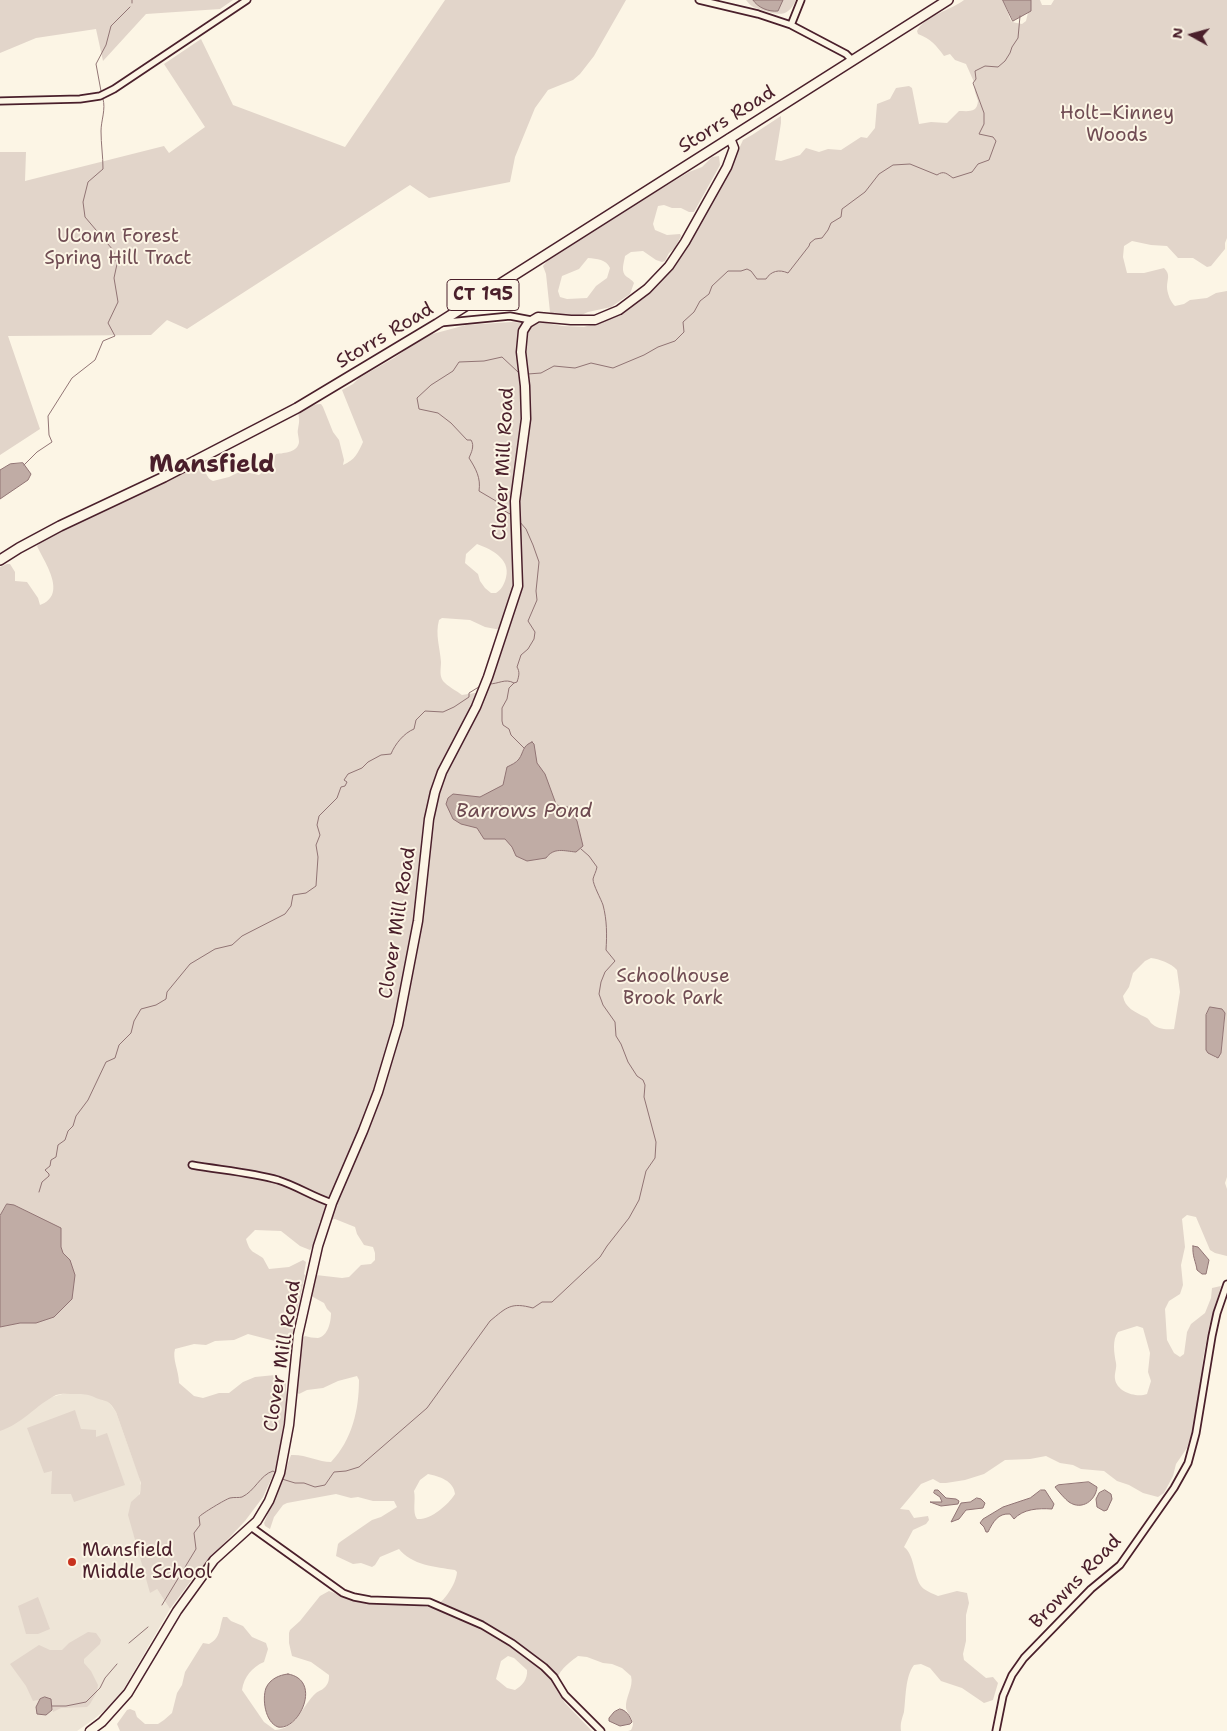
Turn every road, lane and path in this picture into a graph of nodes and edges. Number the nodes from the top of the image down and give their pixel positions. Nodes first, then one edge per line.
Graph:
1 (247, 0) edge
2 (699, 0) edge
3 (801, 0) edge
4 (948, 0) edge
5 (791, 25) junction
6 (852, 60) junction
7 (0, 101) edge
8 (730, 138) junction
9 (531, 320) junction
10 (437, 324) junction
11 (0, 560) edge
12 (192, 1165) dead end
13 (332, 1203) junction
14 (1227, 1284) edge
15 (251, 1527) junction
16 (90, 1731) edge
17 (601, 1731) edge
18 (996, 1731) edge

1 - 7 street
2 - 5 street
3 - 5 street
4 - 6 main road, Storrs Road / CT 195
5 - 6 street
6 - 8 main road, Storrs Road / CT 195
8 - 9 street
8 - 10 main road, Storrs Road / CT 195
9 - 10 street
9 - 13 street, Clover Mill Road
10 - 11 main road, Storrs Road / CT 195
12 - 13 street
13 - 15 street, Clover Mill Road
14 - 18 street, Browns Road
15 - 16 street, Clover Mill Road
15 - 17 street

